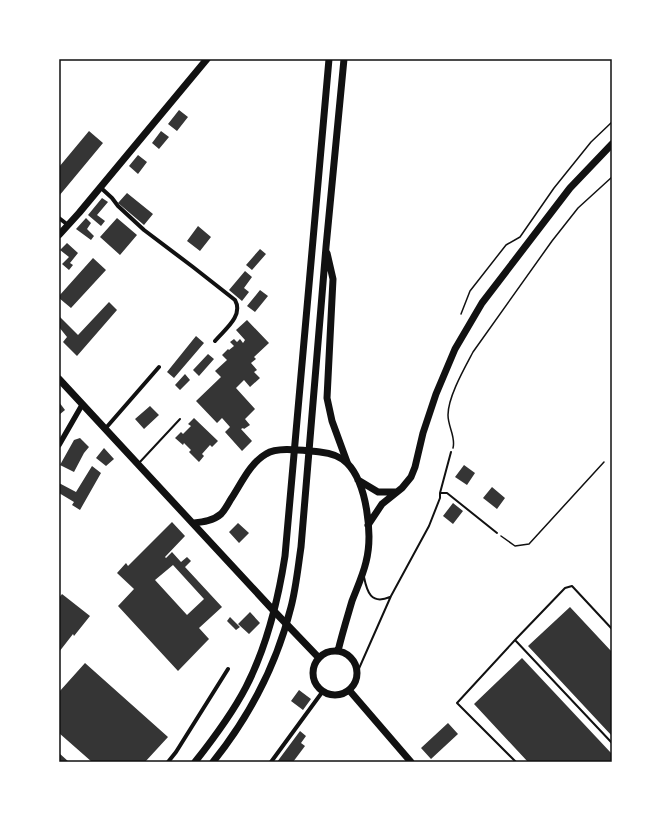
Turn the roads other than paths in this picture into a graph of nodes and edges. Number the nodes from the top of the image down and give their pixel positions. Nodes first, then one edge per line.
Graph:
1 (207, 59) edge
2 (329, 59) edge
3 (344, 59) edge
4 (612, 144) edge
5 (99, 187) junction
6 (59, 218) edge
7 (68, 225) junction
8 (59, 235) edge
9 (326, 247) junction
10 (215, 340) dead end
11 (159, 367) dead end
12 (59, 379) edge
13 (82, 405) junction
14 (180, 419) dead end
15 (105, 429) junction
16 (59, 445) edge
17 (451, 452) road end
18 (347, 462) junction
19 (138, 464) junction
20 (358, 480) junction
21 (396, 492) junction
22 (440, 493) junction
23 (193, 523) junction
24 (368, 525) junction
25 (497, 532) road end
26 (363, 571) junction
27 (391, 596) junction
28 (612, 629) edge
29 (515, 640) junction
30 (338, 651) junction
31 (319, 658) junction
32 (228, 669) dead end
33 (357, 673) junction
34 (349, 690) junction
35 (323, 691) junction
36 (612, 743) edge
37 (168, 762) edge
38 (195, 762) edge
39 (212, 762) edge
40 (271, 762) edge
41 (411, 762) edge
42 (516, 762) edge

1 - 5 main road
2 - 38 main road
3 - 9 main road
4 - 21 main road
5 - 7 main road
5 - 10 street
6 - 7 street
7 - 8 main road
9 - 18 main road
9 - 39 main road
11 - 15 street
12 - 13 main road
13 - 15 main road
13 - 16 street
14 - 19 lane
15 - 19 main road
17 - 22 lane
18 - 20 main road
18 - 23 main road
19 - 23 main road
20 - 21 main road
20 - 24 main road
21 - 24 main road
22 - 25 lane
22 - 27 lane
23 - 31 main road
24 - 26 main road
26 - 27 lane
26 - 30 main road
27 - 33 lane
28 - 29 lane
29 - 36 lane
29 - 42 lane
30 - 31 main road
30 - 33 main road
31 - 35 main road
32 - 37 street
33 - 34 main road
34 - 35 main road
34 - 41 main road
35 - 40 street

